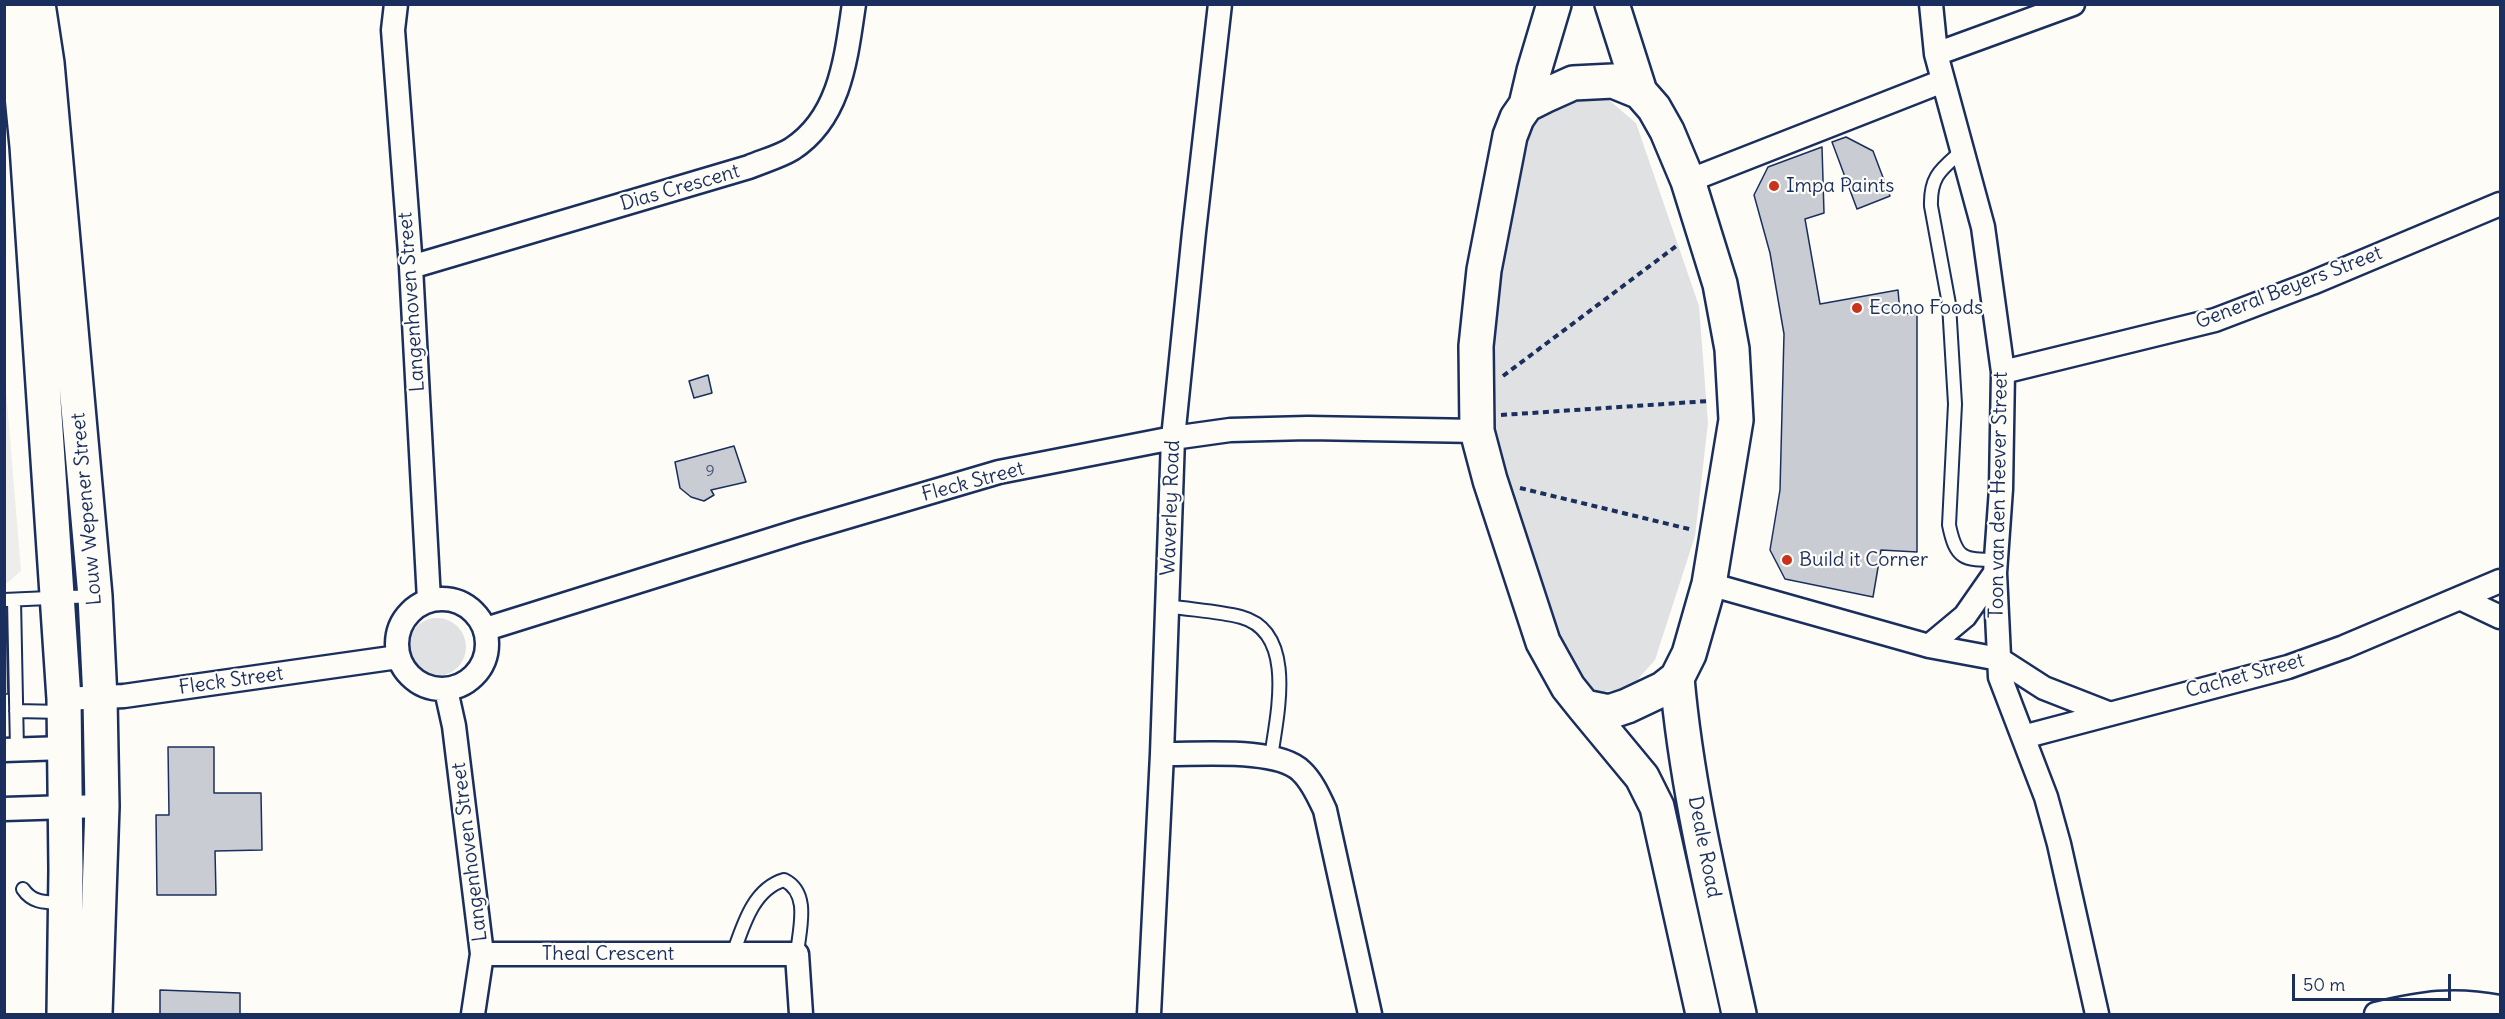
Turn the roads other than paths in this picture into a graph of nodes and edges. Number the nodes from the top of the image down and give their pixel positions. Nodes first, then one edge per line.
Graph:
1 (9, 4) edge
2 (38, 4) edge
3 (396, 4) edge
4 (854, 4) edge
5 (1220, 4) edge
6 (1554, 4) edge
7 (1612, 4) edge
8 (1931, 4) edge
9 (2073, 4) edge
10 (1936, 54) junction
11 (1943, 81) junction
12 (1640, 92) junction
13 (1526, 105) junction
14 (1963, 150) junction
15 (1688, 181) junction
16 (2500, 204) edge
17 (411, 267) junction
18 (2003, 372) junction
19 (1477, 415) junction
20 (1173, 438) junction
21 (1995, 567) junction
22 (2500, 581) edge
23 (1709, 584) junction
24 (95, 596) junction
25 (56, 599) junction
26 (2462, 599) junction
27 (10, 600) edge
28 (429, 600) junction
29 (1168, 606) junction
30 (2500, 617) edge
31 (486, 629) junction
32 (1929, 646) junction
33 (398, 657) junction
34 (1999, 660) junction
35 (1677, 678) junction
36 (446, 690) junction
37 (100, 699) junction
38 (64, 705) junction
39 (1584, 707) junction
40 (16, 711) junction
41 (2108, 713) junction
42 (2024, 736) junction
43 (65, 748) junction
44 (11, 750) edge
45 (1162, 754) junction
46 (1271, 758) junction
47 (102, 806) junction
48 (66, 807) junction
49 (4, 809) edge
50 (23, 889) dead end
51 (65, 903) junction
52 (482, 954) junction
53 (733, 954) junction
54 (797, 954) junction
55 (2500, 1007) edge
56 (64, 1014) edge
57 (95, 1014) edge
58 (473, 1014) edge
59 (801, 1014) edge
60 (1149, 1014) edge
61 (1370, 1014) edge
62 (1703, 1014) edge
63 (1739, 1014) edge
64 (2097, 1014) edge
65 (2376, 1014) edge

1 - 25 street, Louw Wepener Street
2 - 24 street, Louw Wepener Street
3 - 17 street, Langenhoven Street
4 - 17 street, Dias Crescent
5 - 20 street, Waverley Road
6 - 13 street, Deale Road
7 - 12 street
8 - 10 street, Toon van den Heever Street
9 - 10 street
10 - 11 street, Toon van den Heever Street
11 - 14 street, Toon van den Heever Street
11 - 15 street
12 - 13 street
12 - 15 street
13 - 19 street, Deale Road
14 - 18 street, Toon van den Heever Street
14 - 21 lane
15 - 23 street
16 - 18 street, General Beyers Street
17 - 28 street, Langenhoven Street
18 - 21 street, Toon van den Heever Street
19 - 20 street, Fleck Street
19 - 39 street, Deale Road
20 - 29 street, Waverley Road
20 - 31 street, Fleck Street
21 - 32 street
21 - 34 street, Toon van den Heever Street
22 - 26 street, Cachet Street
23 - 32 street
23 - 35 street
24 - 25 lane
24 - 37 street, Louw Wepener Street
25 - 27 lane
25 - 38 street, Louw Wepener Street
26 - 30 street
26 - 41 street, Cachet Street
27 - 40 lane
28 - 31 street
28 - 33 street
29 - 45 street, Waverley Road
29 - 46 lane
31 - 36 street
32 - 34 street
33 - 36 street
33 - 37 street, Fleck Street
34 - 41 street
34 - 42 street, Toon van den Heever Street
35 - 39 street
35 - 63 street, Deale Road
36 - 52 street, Langenhoven Street
37 - 38 street, Fleck Street
37 - 47 street, Louw Wepener Street
38 - 40 lane
38 - 43 street, Louw Wepener Street
39 - 62 street, Deale Road
40 - 44 lane
41 - 42 street, Cachet Street
42 - 64 street, Toon van den Heever Street
43 - 44 street
43 - 48 street, Louw Wepener Street
45 - 46 street
45 - 60 street, Waverley Road
46 - 61 street
47 - 48 street
47 - 57 street, Louw Wepener Street
48 - 49 street
48 - 51 street, Louw Wepener Street
50 - 51 lane
51 - 56 street, Louw Wepener Street
52 - 53 street, Theal Crescent
52 - 58 street, Langenhoven Street
53 - 54 street, Theal Crescent
53 - 54 lane
54 - 59 street
55 - 65 street

